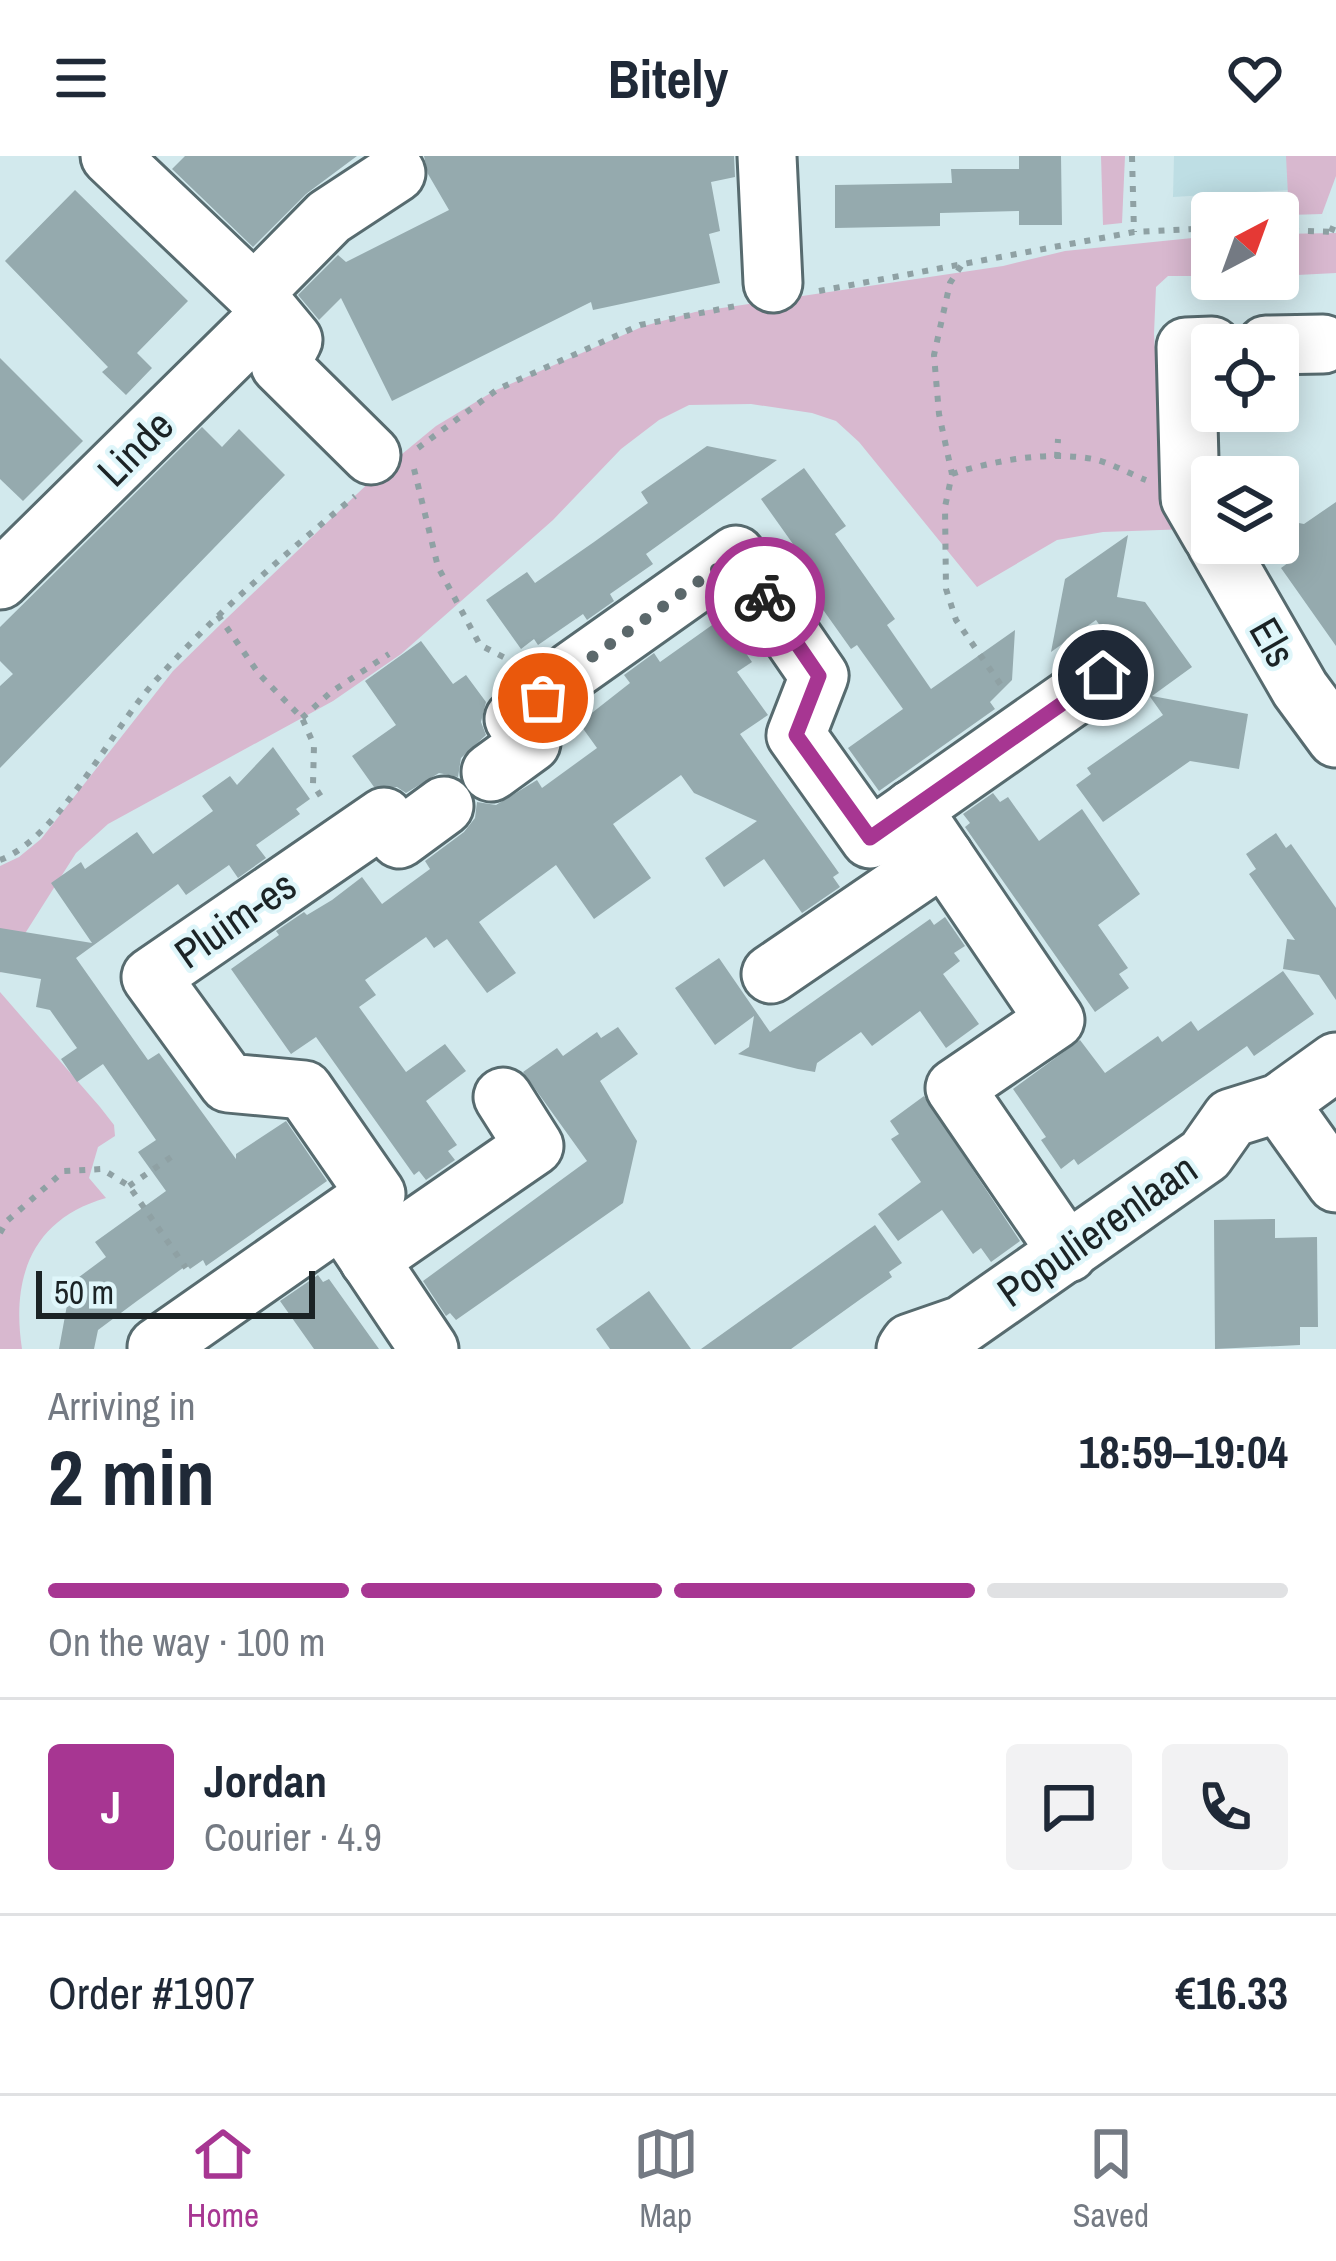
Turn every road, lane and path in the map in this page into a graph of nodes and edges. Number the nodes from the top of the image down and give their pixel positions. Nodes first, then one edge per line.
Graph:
1 (110, 156) edge
2 (767, 156) edge
3 (1132, 156) edge
4 (396, 173) dead end
5 (1336, 220) edge
6 (1191, 228) edge
7 (1299, 231) edge
8 (1134, 232) junction
9 (1334, 232) edge
10 (962, 266) junction
11 (774, 294) junction
12 (262, 304) junction
13 (1299, 344) edge
14 (1323, 344) dead end
15 (1191, 347) edge
16 (1191, 392) edge
17 (1058, 439) dead end
18 (1057, 458) junction
19 (380, 467) junction
20 (952, 474) junction
21 (1191, 517) edge
22 (1228, 564) edge
23 (0, 580) edge
24 (218, 615) junction
25 (389, 654) dead end
26 (1103, 675) dead end
27 (543, 698) junction
28 (302, 718) junction
29 (1030, 726) junction
30 (1336, 738) edge
31 (491, 772) dead end
32 (444, 806) dead end
33 (912, 809) junction
34 (349, 840) junction
35 (944, 856) junction
36 (0, 860) edge
37 (771, 974) dead end
38 (1336, 1062) edge
39 (503, 1097) dead end
40 (1279, 1103) junction
41 (177, 1153) dead end
42 (1336, 1183) edge
43 (0, 1233) edge
44 (355, 1239) junction
45 (1068, 1252) junction
46 (157, 1347) edge
47 (429, 1349) edge
48 (906, 1349) edge

1 - 12 street
2 - 11 street
3 - 8 path
4 - 12 street, Linde
5 - 9 path
6 - 8 path
7 - 9 path
8 - 10 path
10 - 11 path
10 - 20 path
11 - 19 path
12 - 19 street
12 - 23 street, Linde
13 - 14 street
15 - 16 street, Els
17 - 18 path
18 - 20 path
18 - 21 path
19 - 24 path
19 - 27 path
20 - 29 path
22 - 30 street, Els
24 - 28 path
24 - 36 path
25 - 28 path
26 - 29 street
27 - 31 street
27 - 33 street
28 - 34 path
29 - 33 street
32 - 34 street, Pluim-es
33 - 35 street
34 - 44 street, Pluim-es
35 - 37 street
35 - 45 street
38 - 40 street, Populierenlaan
39 - 44 street, Pluim-es
40 - 42 street
40 - 45 street, Populierenlaan
41 - 43 path
44 - 46 street, Pluim-es
44 - 47 street
45 - 48 street, Populierenlaan

